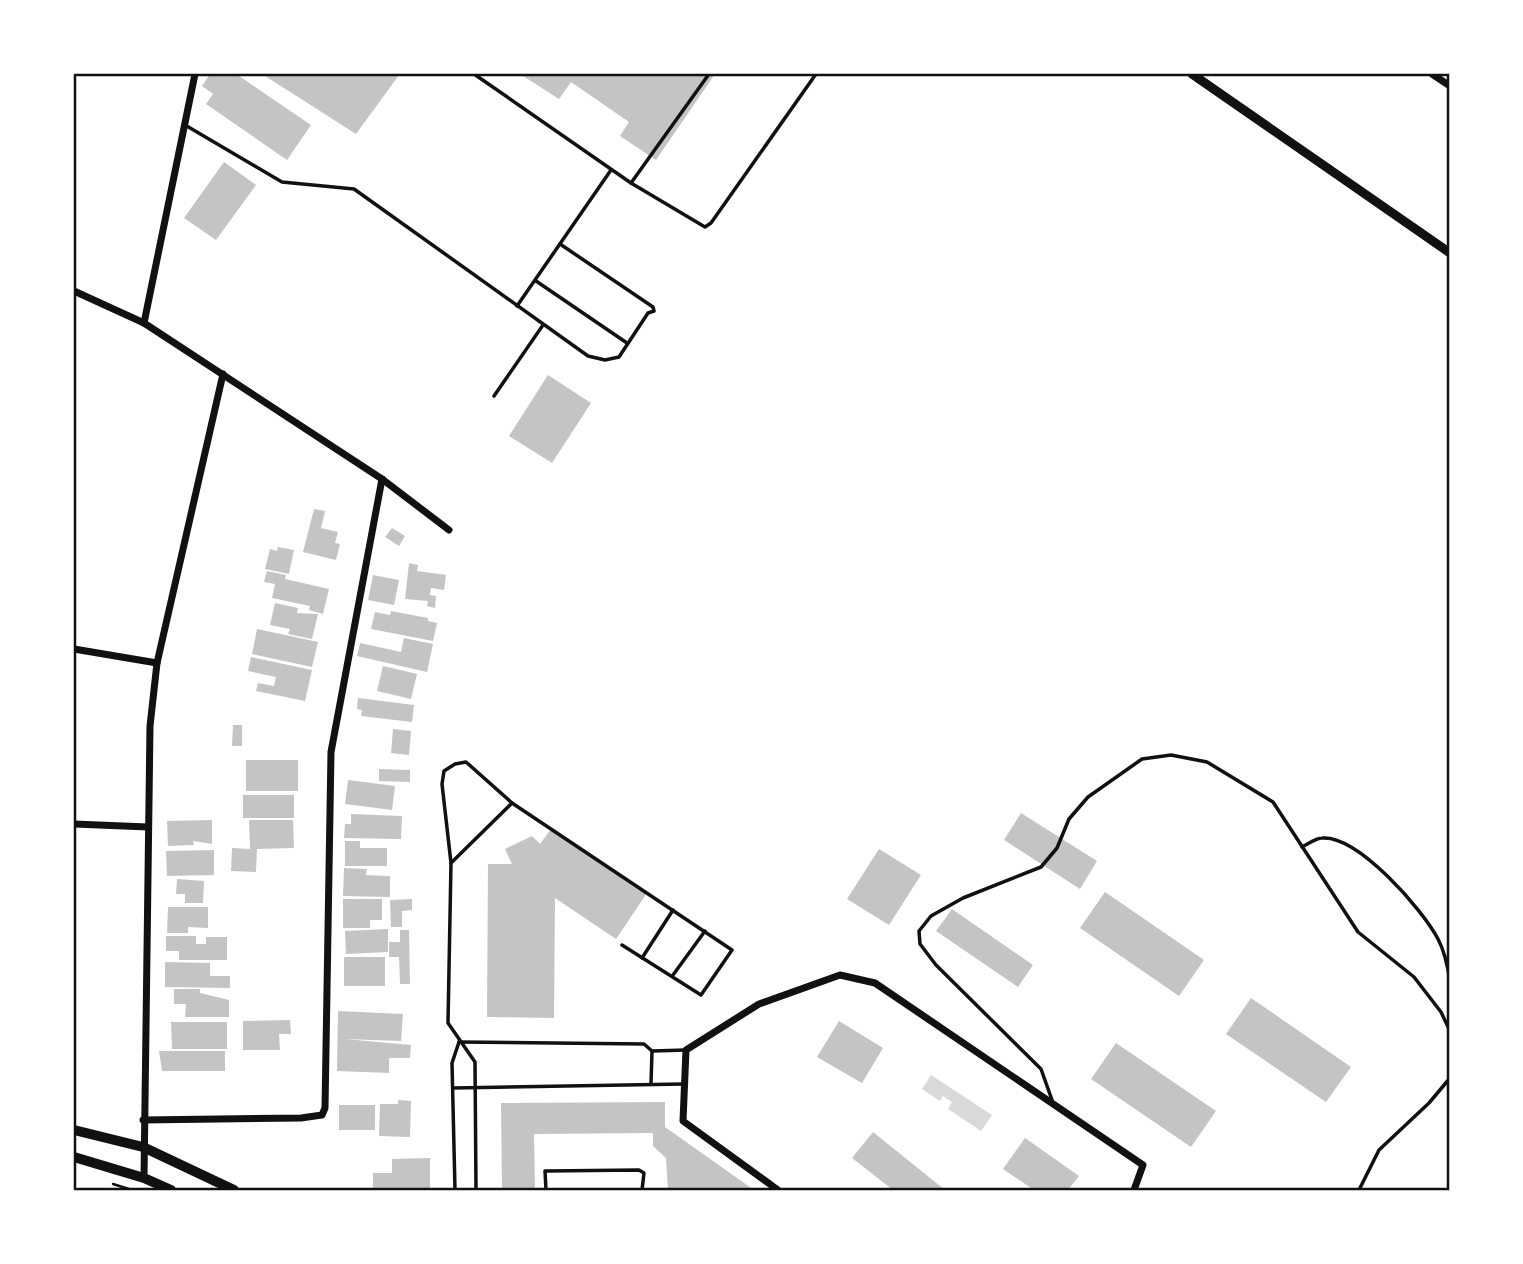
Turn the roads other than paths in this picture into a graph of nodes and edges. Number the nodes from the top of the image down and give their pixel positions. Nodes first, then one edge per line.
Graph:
1 (195, 74) edge
2 (474, 74) edge
3 (709, 74) edge
4 (816, 74) edge
5 (1192, 74) edge
6 (1432, 74) edge
7 (1450, 86) edge
8 (185, 125) junction
9 (611, 170) junction
10 (631, 183) junction
11 (560, 244) junction
12 (1450, 253) edge
13 (536, 281) junction
14 (74, 290) edge
15 (517, 306) junction
16 (144, 323) junction
17 (543, 325) junction
18 (626, 344) junction
19 (223, 374) junction
20 (494, 396) dead end
21 (382, 479) junction
22 (449, 530) dead end
23 (74, 649) edge
24 (157, 663) junction
25 (512, 803) junction
26 (74, 824) edge
27 (148, 827) junction
28 (1302, 847) junction
29 (451, 863) junction
30 (673, 909) junction
31 (705, 931) junction
32 (622, 945) dead end
33 (642, 959) junction
34 (673, 975) junction
35 (1450, 981) edge
36 (1450, 1031) edge
37 (459, 1042) junction
38 (652, 1051) junction
39 (686, 1051) junction
40 (1450, 1078) edge
41 (651, 1084) junction
42 (684, 1084) junction
43 (453, 1088) junction
44 (475, 1088) junction
45 (1053, 1104) junction
46 (143, 1120) junction
47 (74, 1130) edge
48 (143, 1147) junction
49 (74, 1157) edge
50 (144, 1178) junction
51 (167, 1190) edge
52 (233, 1191) edge
53 (455, 1191) edge
54 (476, 1191) edge
55 (546, 1191) edge
56 (642, 1191) edge
57 (778, 1191) edge
58 (1134, 1191) edge
59 (1359, 1191) edge

1 - 8 street
2 - 9 lane
3 - 10 lane
4 - 10 lane
5 - 12 street
6 - 7 street
8 - 15 lane
8 - 16 street
9 - 10 lane
9 - 11 lane
11 - 13 lane
11 - 18 lane
13 - 15 lane
13 - 18 lane
14 - 16 street
15 - 17 lane
16 - 19 street
17 - 18 lane
17 - 20 lane
19 - 21 street
19 - 24 street
21 - 22 street
21 - 46 street
23 - 24 street
24 - 27 street
25 - 29 lane
25 - 29 lane
25 - 30 lane
26 - 27 street
27 - 46 street
28 - 35 lane
28 - 36 lane
28 - 45 lane
29 - 37 lane
30 - 31 lane
30 - 33 lane
31 - 34 lane
31 - 34 lane
32 - 33 lane
33 - 34 lane
37 - 38 lane
37 - 43 lane
37 - 44 lane
38 - 39 lane
38 - 41 lane
39 - 42 street
39 - 45 street
40 - 59 lane
41 - 42 lane
41 - 44 lane
42 - 57 street
43 - 44 lane
43 - 53 lane
44 - 54 lane
45 - 58 street
46 - 48 street
47 - 48 main road
48 - 50 street
48 - 52 main road
49 - 50 main road
50 - 51 main road
55 - 56 lane

